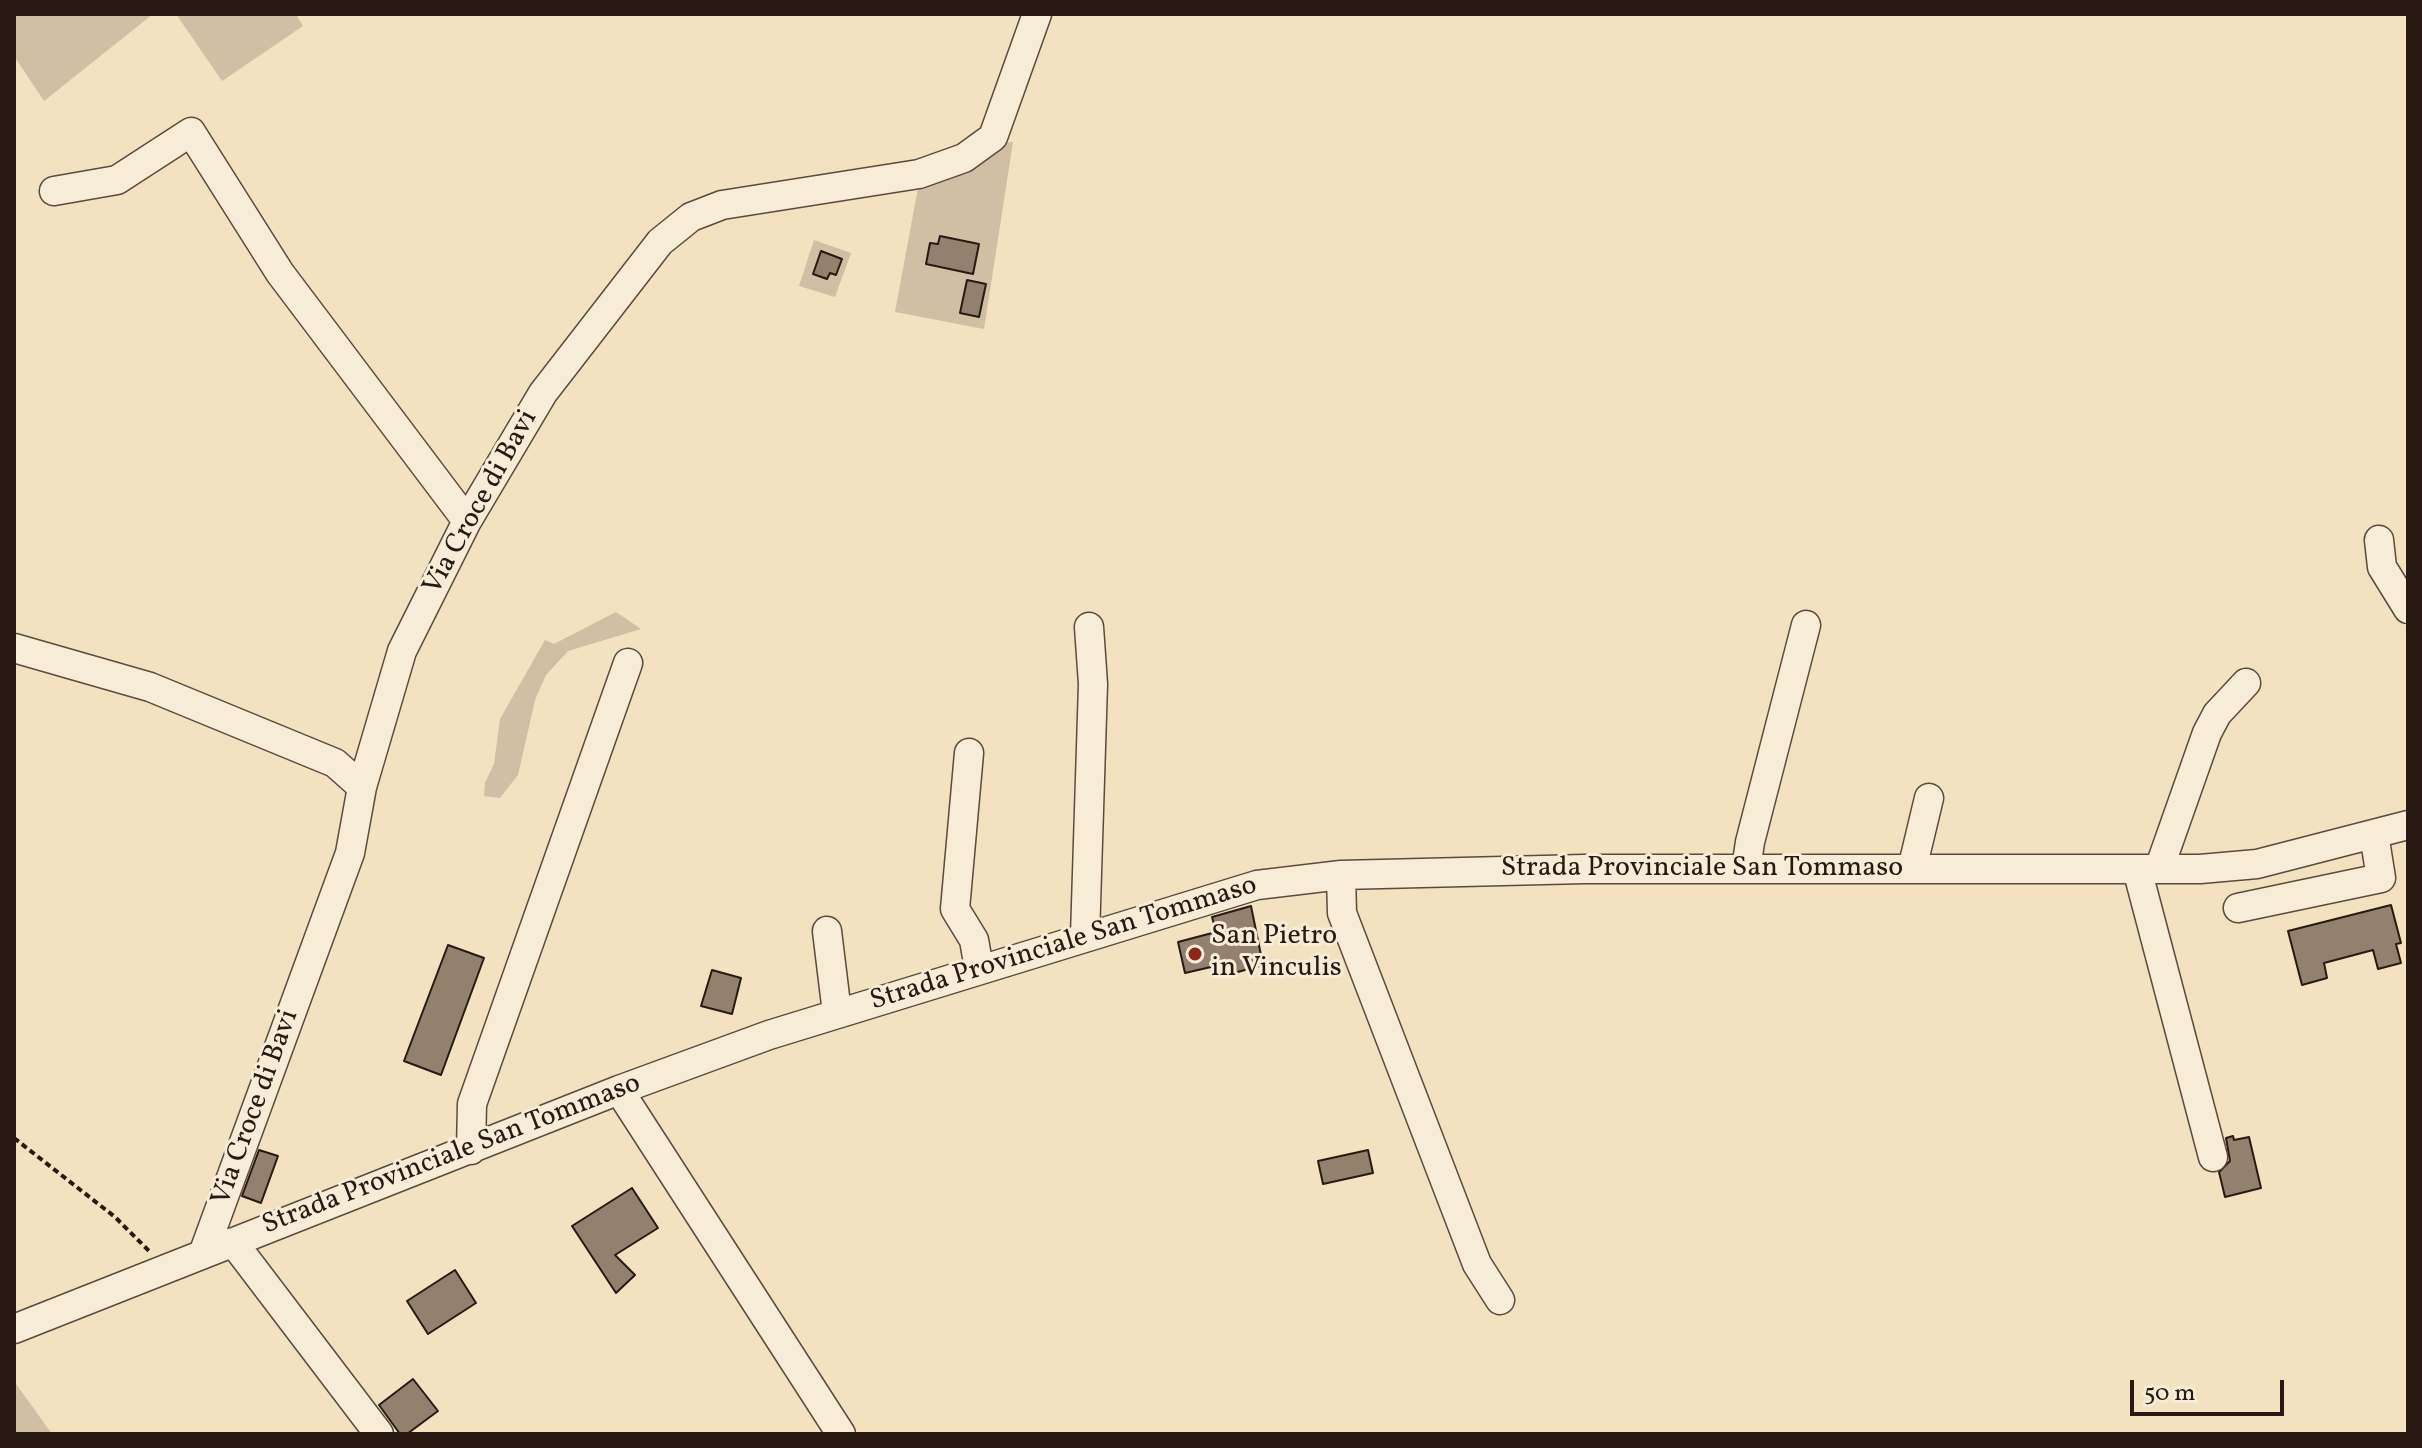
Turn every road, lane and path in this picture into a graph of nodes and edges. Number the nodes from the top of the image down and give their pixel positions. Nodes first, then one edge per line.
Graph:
1 (1037, 14) edge
2 (54, 191) dead end
3 (467, 521) junction
4 (2379, 540) dead end
5 (2408, 609) edge
6 (1806, 625) dead end
7 (1089, 627) dead end
8 (14, 648) edge
9 (628, 663) dead end
10 (2246, 683) dead end
11 (969, 753) dead end
12 (362, 787) junction
13 (1929, 798) dead end
14 (2408, 825) edge
15 (2374, 834) junction
16 (1746, 869) junction
17 (1912, 869) junction
18 (2148, 869) junction
19 (1341, 875) junction
20 (2238, 908) dead end
21 (827, 931) dead end
22 (1085, 936) junction
23 (979, 968) junction
24 (837, 1013) junction
25 (619, 1090) junction
26 (14, 1138) edge
27 (471, 1150) junction
28 (2213, 1157) dead end
29 (233, 1242) junction
30 (203, 1254) junction
31 (164, 1270) junction
32 (1500, 1300) dead end
33 (14, 1329) edge
34 (379, 1434) edge
35 (841, 1434) edge

1 - 3 street, Via Croce di Bavi
2 - 3 street
3 - 12 street, Via Croce di Bavi
4 - 5 street
6 - 16 street
7 - 22 street
8 - 12 street
9 - 27 street
10 - 18 street
11 - 23 street
12 - 30 street, Via Croce di Bavi
13 - 17 street
14 - 15 street, Strada Provinciale San Tommaso
15 - 18 street, Strada Provinciale San Tommaso
15 - 20 street
16 - 17 street, Strada Provinciale San Tommaso
16 - 19 street, Strada Provinciale San Tommaso
17 - 18 street, Strada Provinciale San Tommaso
18 - 28 street
19 - 22 street, Strada Provinciale San Tommaso
19 - 32 street
21 - 24 street
22 - 23 street, Strada Provinciale San Tommaso
23 - 24 street, Strada Provinciale San Tommaso
24 - 25 street, Strada Provinciale San Tommaso
25 - 27 street, Strada Provinciale San Tommaso
25 - 35 street
26 - 31 path
27 - 29 street, Strada Provinciale San Tommaso
29 - 30 street, Strada Provinciale San Tommaso
29 - 34 street
30 - 31 street, Strada Provinciale San Tommaso
31 - 33 street, Strada Provinciale San Tommaso

